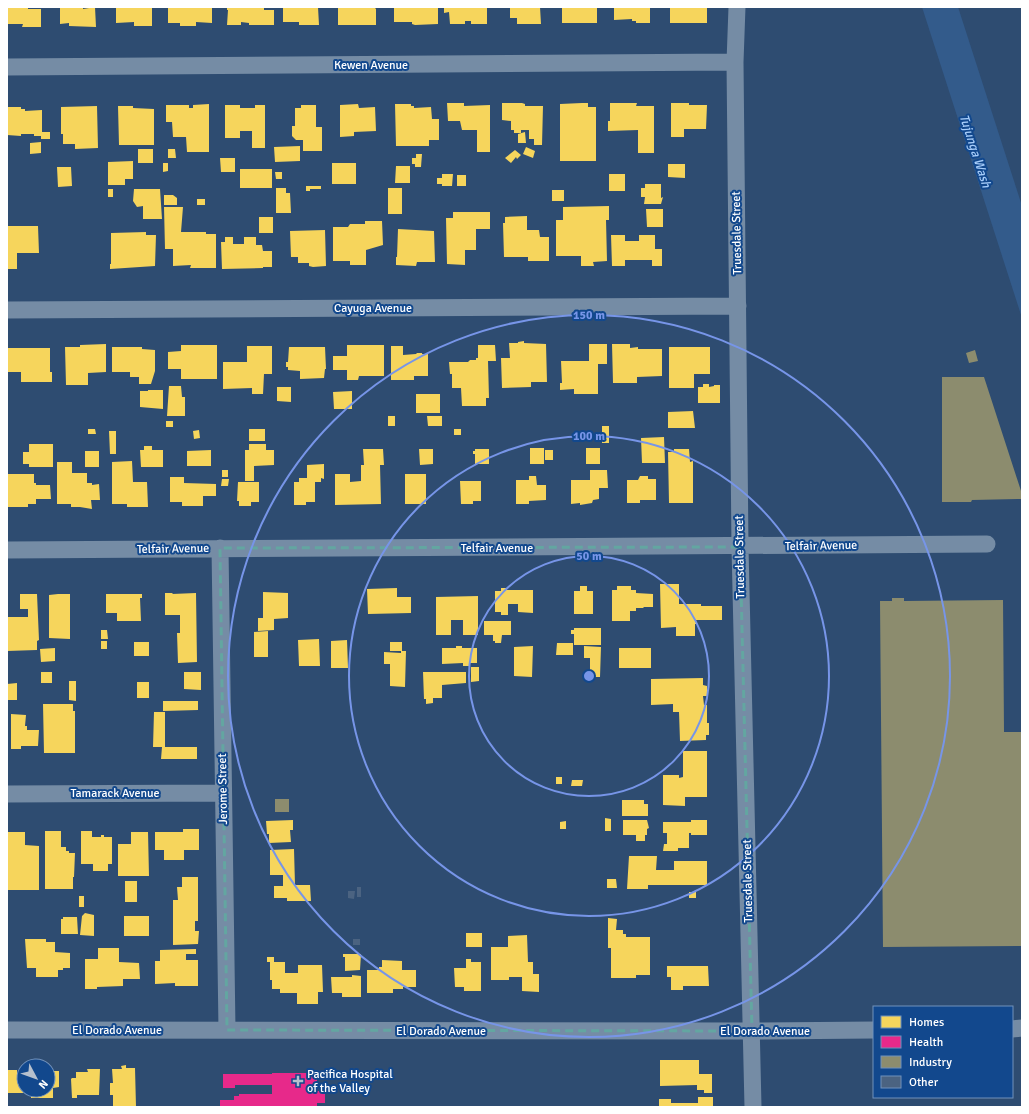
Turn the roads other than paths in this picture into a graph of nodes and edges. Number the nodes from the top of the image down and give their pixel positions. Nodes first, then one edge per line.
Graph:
1 (736, 7) edge
2 (735, 62) junction
3 (7, 67) edge
4 (738, 306) junction
5 (7, 310) edge
6 (987, 544) dead end
7 (740, 547) junction
8 (220, 548) junction
9 (7, 550) edge
10 (223, 793) junction
11 (7, 794) edge
12 (7, 1030) edge
13 (227, 1030) junction
14 (873, 1030) edge
15 (752, 1031) junction
16 (753, 1107) edge

1 - 2 street, Truesdale Street
2 - 3 street, Kewen Avenue
2 - 4 street, Truesdale Street
4 - 5 street, Cayuga Avenue
4 - 7 street, Truesdale Street
6 - 7 street, Telfair Avenue
7 - 8 street, Telfair Avenue
7 - 15 street, Truesdale Street
8 - 9 street, Telfair Avenue
8 - 10 street, Jerome Street
10 - 11 street, Tamarack Avenue
10 - 13 street, Jerome Street
12 - 13 street, El Dorado Avenue
13 - 15 street, El Dorado Avenue
14 - 15 street, El Dorado Avenue
15 - 16 street, Truesdale Street

